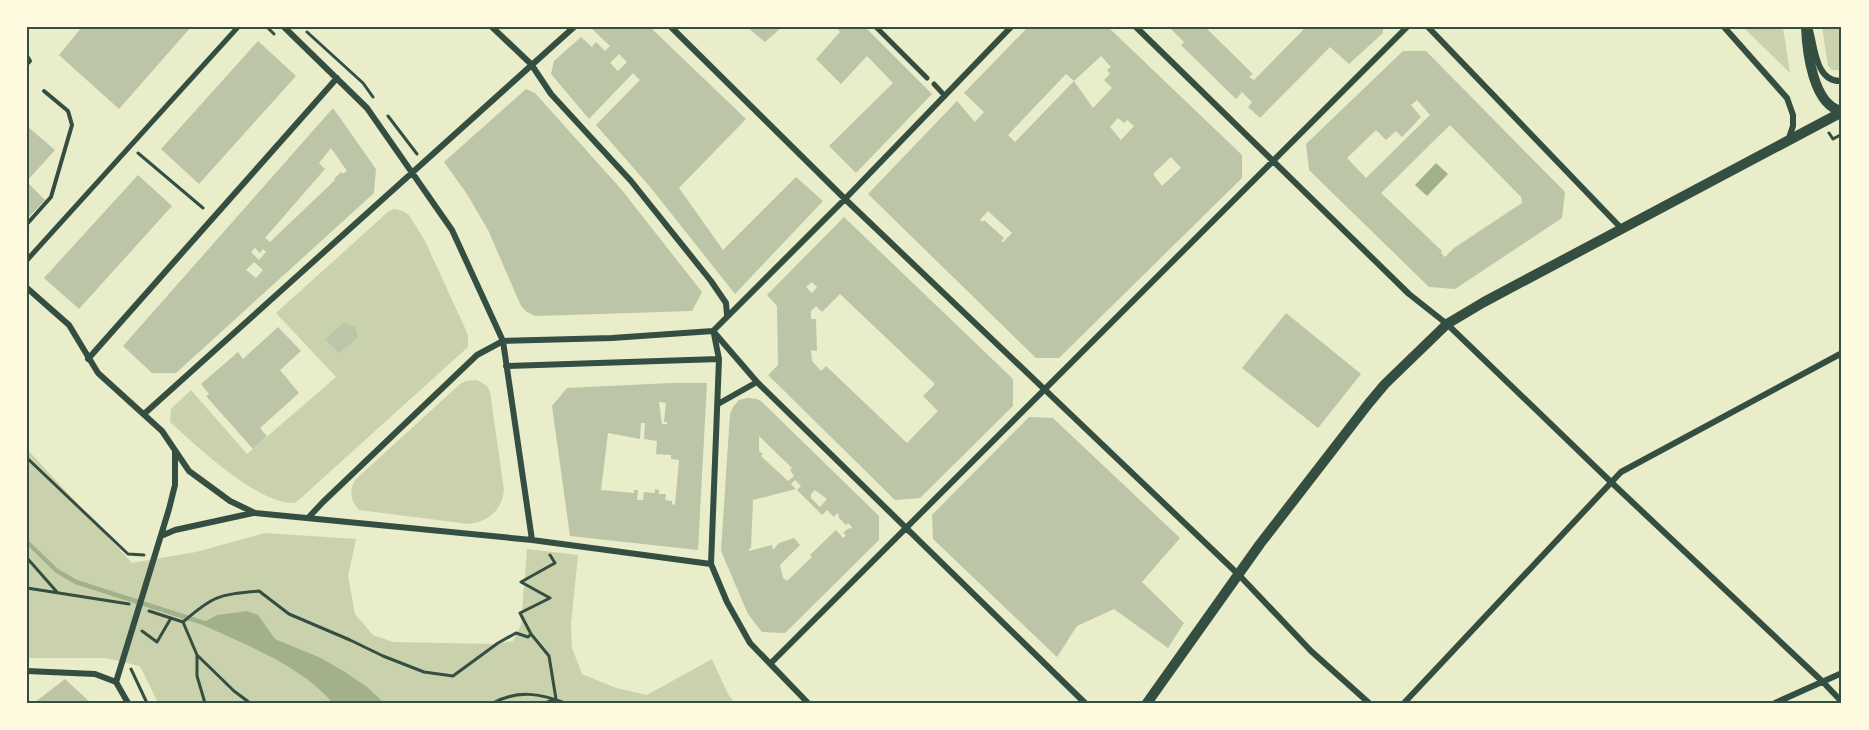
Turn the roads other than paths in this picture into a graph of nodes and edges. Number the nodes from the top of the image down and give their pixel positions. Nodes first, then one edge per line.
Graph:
1 (238, 27) edge
2 (284, 27) edge
3 (492, 27) edge
4 (574, 27) edge
5 (672, 27) edge
6 (876, 27) edge
7 (1011, 27) edge
8 (1136, 27) edge
9 (1407, 27) edge
10 (1428, 27) edge
11 (1724, 27) edge
12 (1808, 27) edge
13 (27, 56) edge
14 (27, 64) edge
15 (531, 64) junction
16 (337, 78) junction
17 (927, 78) dead end
18 (1842, 81) edge
19 (934, 84) dead end
20 (44, 91) dead end
21 (945, 96) junction
22 (1842, 112) edge
23 (1784, 144) junction
24 (1273, 160) junction
25 (411, 172) junction
26 (845, 199) junction
27 (27, 224) edge
28 (1622, 229) junction
29 (27, 260) edge
30 (27, 288) edge
31 (727, 315) junction
32 (1447, 324) junction
33 (713, 331) junction
34 (503, 341) junction
35 (1842, 352) edge
36 (88, 359) junction
37 (719, 359) junction
38 (506, 366) junction
39 (757, 382) junction
40 (1045, 388) junction
41 (718, 404) junction
42 (144, 414) junction
43 (176, 452) junction
44 (1612, 483) junction
45 (255, 513) junction
46 (308, 519) junction
47 (906, 529) junction
48 (161, 536) junction
49 (532, 540) junction
50 (711, 564) junction
51 (1239, 575) junction
52 (770, 664) junction
53 (27, 671) edge
54 (1842, 673) edge
55 (116, 682) junction
56 (1823, 682) junction
57 (1842, 702) edge
58 (128, 703) edge
59 (808, 703) edge
60 (1085, 703) edge
61 (1147, 703) edge
62 (1369, 703) edge
63 (1404, 703) edge
64 (1775, 703) edge

1 - 29 street
2 - 16 street
3 - 15 street
4 - 15 street
5 - 26 street
6 - 17 street
7 - 21 street
8 - 24 street
9 - 24 street
10 - 28 street
11 - 23 street
12 - 18 street
12 - 22 street
13 - 14 lane
15 - 25 street
15 - 31 street
16 - 25 street
16 - 36 street
19 - 21 street
20 - 27 lane
21 - 26 street
22 - 23 street
23 - 28 street
24 - 32 street
24 - 40 street
25 - 34 street
25 - 42 street
26 - 31 street
26 - 40 street
28 - 32 street
30 - 36 street
31 - 33 street
32 - 44 street
32 - 51 street
33 - 34 street
33 - 37 street
33 - 39 street
34 - 38 street
34 - 46 street
35 - 44 street
36 - 42 street
37 - 38 street
37 - 41 street
38 - 49 street
39 - 41 street
39 - 47 street
40 - 47 street
40 - 51 street
41 - 50 street
42 - 43 street
43 - 45 street
43 - 48 street
44 - 56 street
44 - 63 street
45 - 46 street
45 - 48 street
46 - 49 street
47 - 52 street
47 - 60 street
48 - 55 street
49 - 50 street
50 - 52 street
51 - 61 street
51 - 62 street
52 - 59 street
53 - 55 street
54 - 56 street
55 - 58 street
56 - 57 street
56 - 64 street

